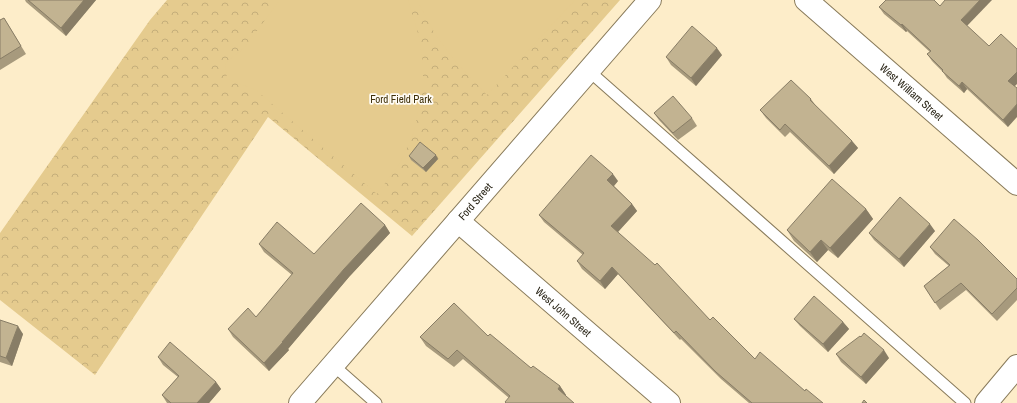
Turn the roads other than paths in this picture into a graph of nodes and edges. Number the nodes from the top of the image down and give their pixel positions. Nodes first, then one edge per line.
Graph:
1 (650, 0) edge
2 (806, 0) edge
3 (589, 71) junction
4 (1017, 184) edge
5 (458, 221) junction
6 (333, 365) junction
7 (1017, 366) edge
8 (300, 403) edge
9 (376, 403) edge
10 (669, 403) edge
11 (964, 403) edge
12 (986, 403) edge

1 - 3 street, Ford Street
2 - 4 street, West William Street
3 - 5 street, Ford Street
3 - 11 lane
5 - 6 street, Ford Street
5 - 10 street, West John Street
6 - 8 street, Ford Street
6 - 9 lane
7 - 12 street

